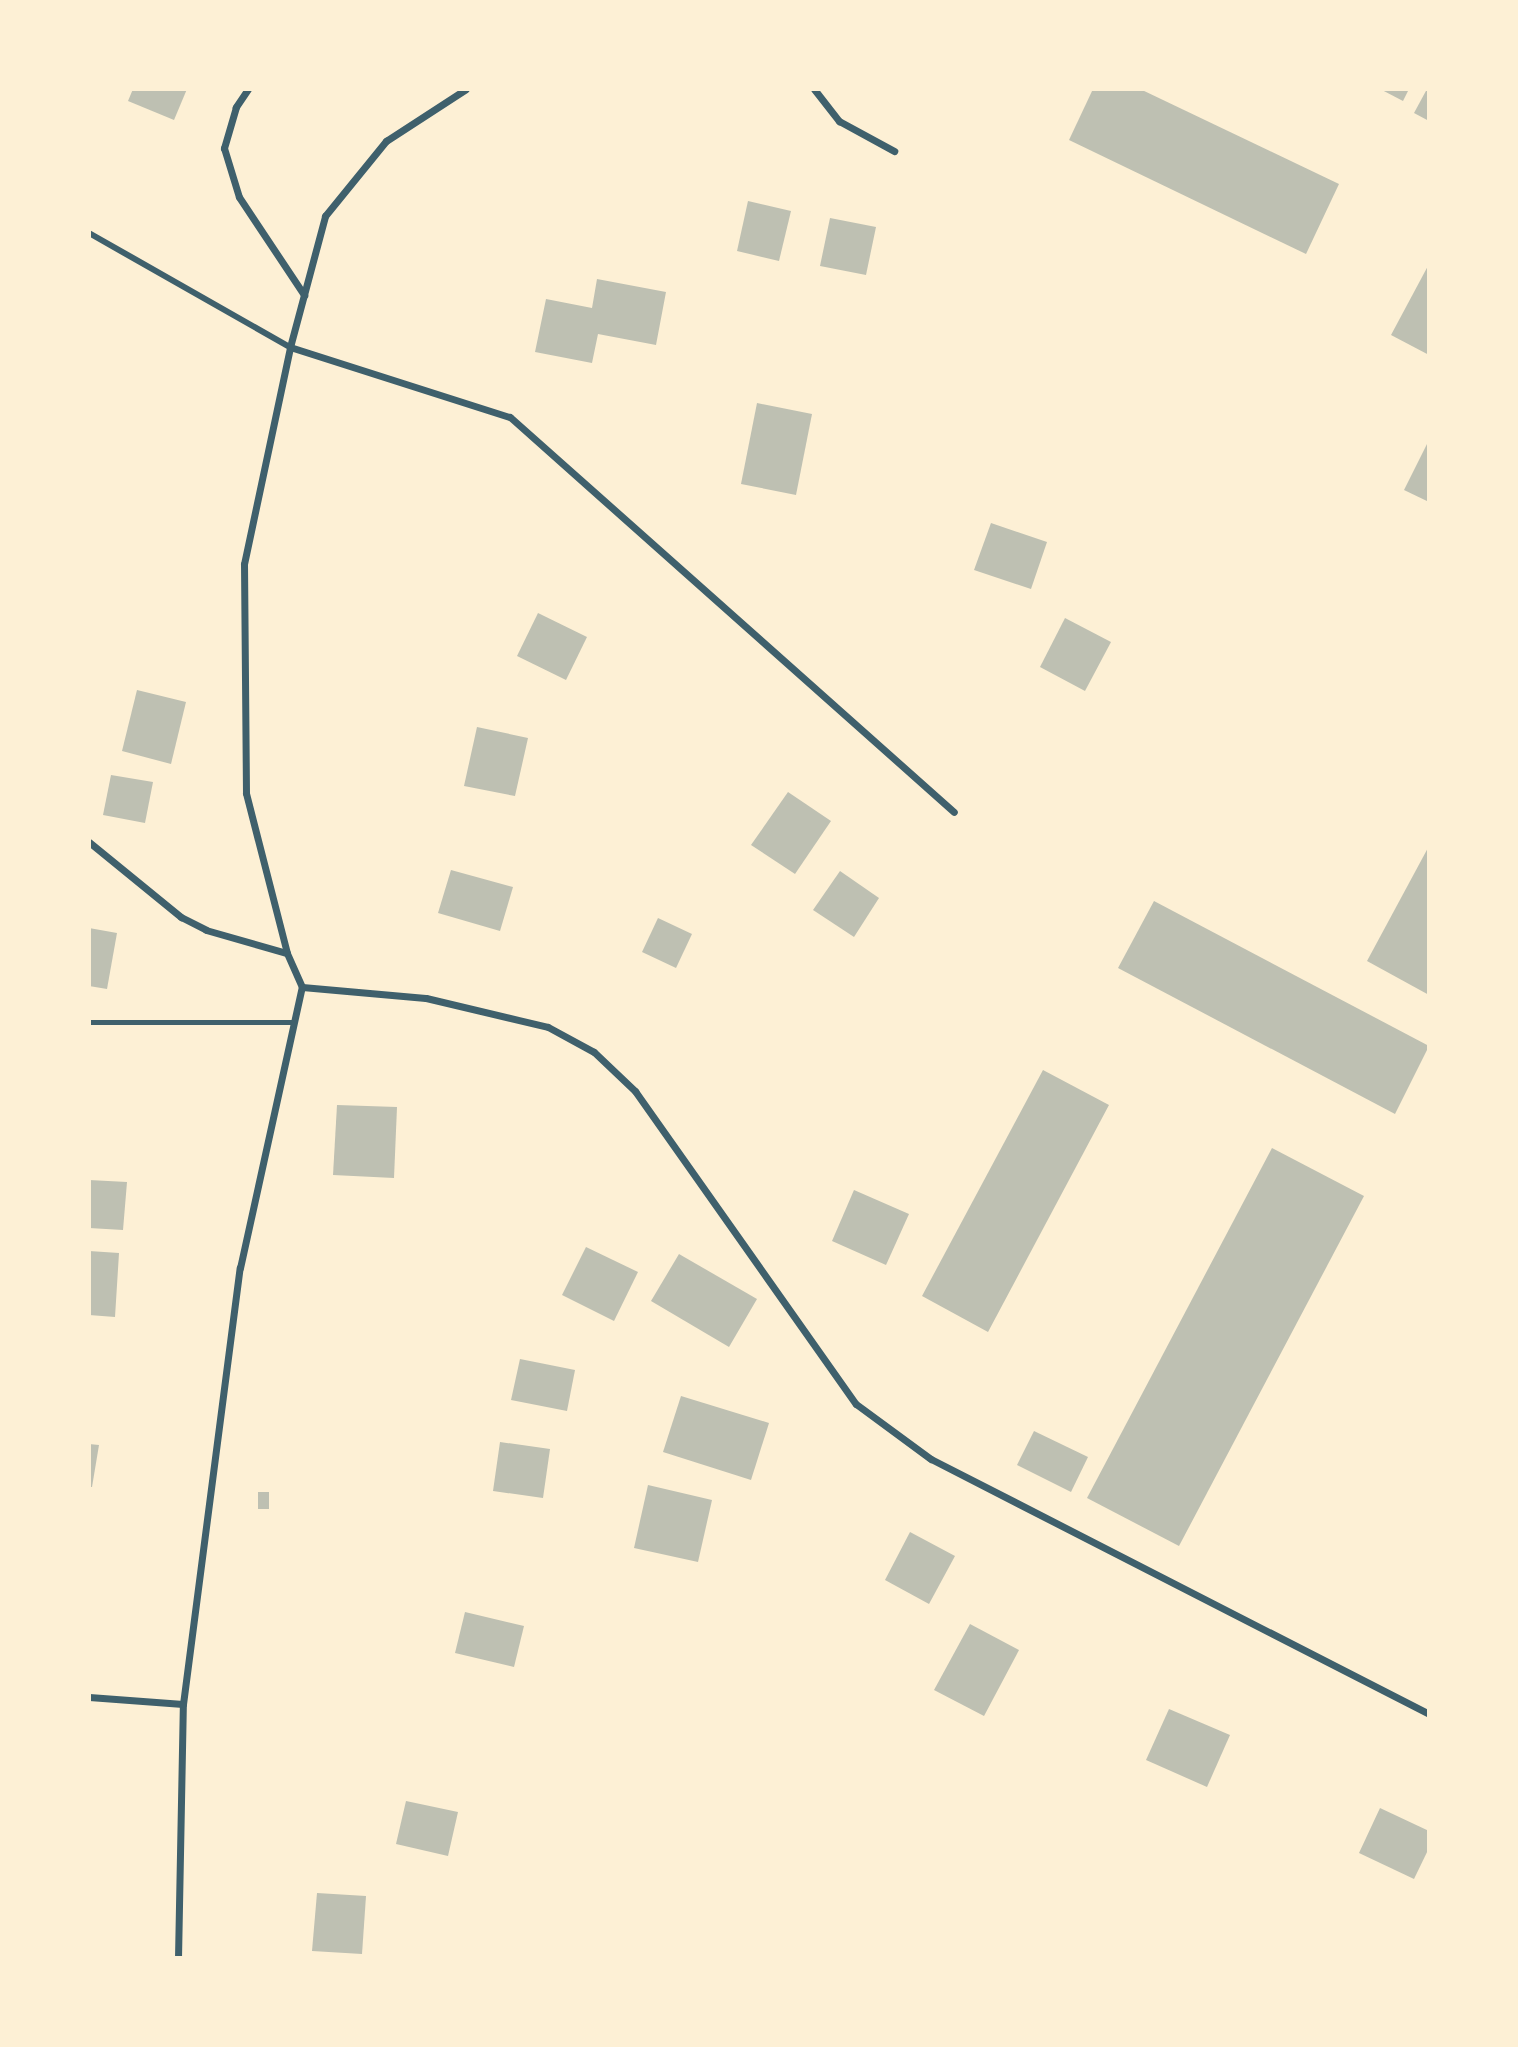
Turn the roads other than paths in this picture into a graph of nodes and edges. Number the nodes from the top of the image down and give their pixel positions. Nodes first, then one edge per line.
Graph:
1 (248, 89) edge
2 (466, 89) edge
3 (814, 89) edge
4 (894, 151) dead end
5 (89, 233) edge
6 (304, 295) junction
7 (290, 347) junction
8 (954, 812) dead end
9 (89, 842) edge
10 (286, 953) junction
11 (302, 986) junction
12 (89, 1022) edge
13 (293, 1022) junction
14 (89, 1698) edge
15 (183, 1704) junction
16 (1429, 1714) edge
17 (178, 1958) edge

1 - 6 street
2 - 6 street
3 - 4 street
5 - 7 street
6 - 7 street
7 - 8 street
7 - 10 street
9 - 10 street
10 - 11 street
11 - 13 street
11 - 16 street
12 - 13 lane
13 - 15 street
14 - 15 street
15 - 17 street

